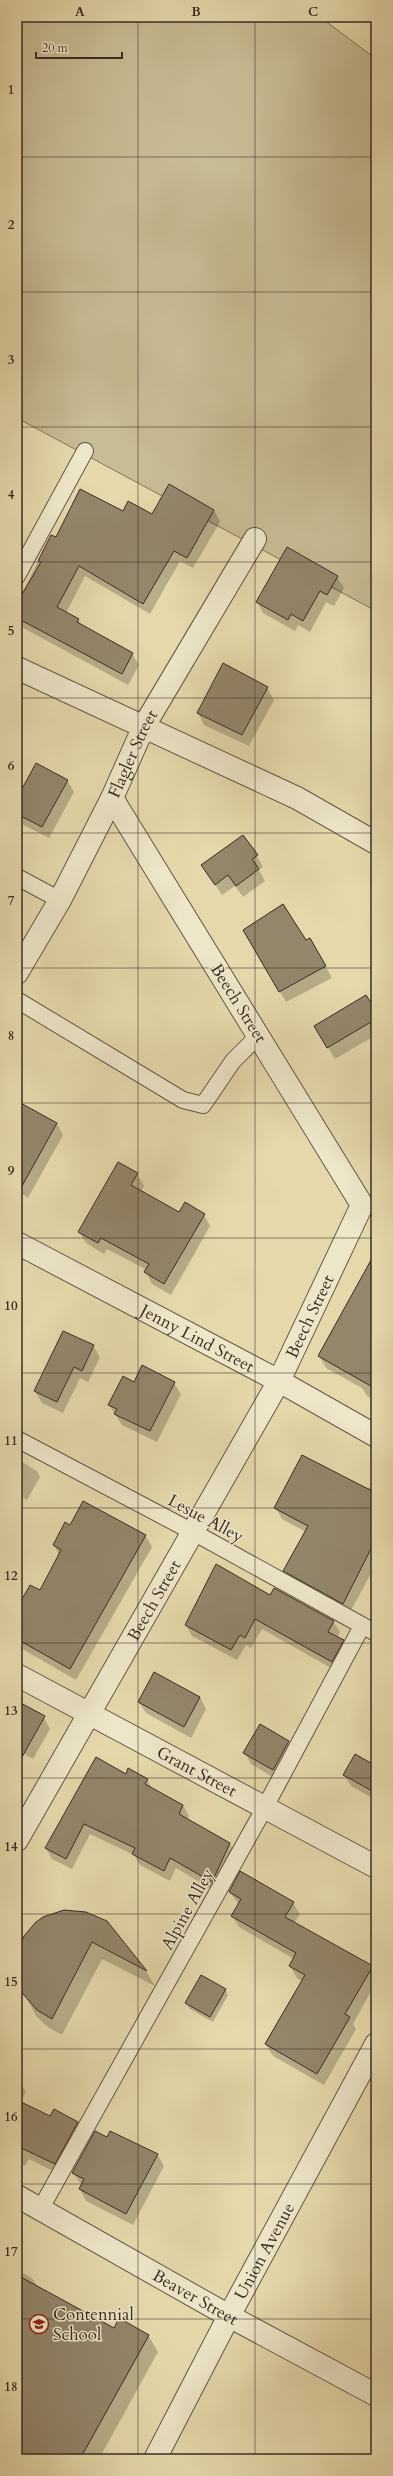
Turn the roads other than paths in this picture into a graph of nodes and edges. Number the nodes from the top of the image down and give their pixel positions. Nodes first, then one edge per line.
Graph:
1 (85, 451) dead end
2 (255, 539) dead end
3 (17, 576) edge
4 (17, 668) edge
5 (144, 726) junction
6 (112, 798) junction
7 (376, 843) edge
8 (17, 877) edge
9 (60, 900) junction
10 (17, 973) edge
11 (17, 1000) edge
12 (259, 1035) junction
13 (17, 1243) edge
14 (279, 1381) junction
15 (376, 1436) edge
16 (17, 1440) edge
17 (193, 1532) junction
18 (362, 1626) junction
19 (376, 1634) edge
20 (17, 1675) edge
21 (89, 1713) junction
22 (264, 1809) junction
23 (17, 1840) edge
24 (376, 1867) edge
25 (376, 2044) edge
26 (17, 2196) edge
27 (41, 2208) junction
28 (229, 2316) junction
29 (376, 2395) edge
30 (155, 2459) edge

1 - 3 lane
2 - 5 street, Flagler Street
4 - 5 street
5 - 6 street, Flagler Street
5 - 7 street
6 - 9 street, Flagler Street
6 - 12 street, Beech Street
8 - 9 lane
9 - 10 street, Flagler Street
11 - 12 lane
12 - 14 street, Beech Street
13 - 14 street, Jenny Lind Street
14 - 15 street, Jenny Lind Street
14 - 17 street, Beech Street
16 - 17 lane, Lesue Alley
17 - 18 lane, Lesue Alley
17 - 21 street, Beech Street
18 - 19 lane, Lesue Alley
18 - 22 lane, Alpine Alley
20 - 21 street, Grant Street
21 - 22 street, Grant Street
21 - 23 street, Beech Street
22 - 24 street, Grant Street
22 - 27 lane, Alpine Alley
25 - 28 street, Union Avenue
26 - 27 street, Beaver Street
27 - 28 street, Beaver Street
28 - 29 street, Beaver Street
28 - 30 street, Union Avenue

